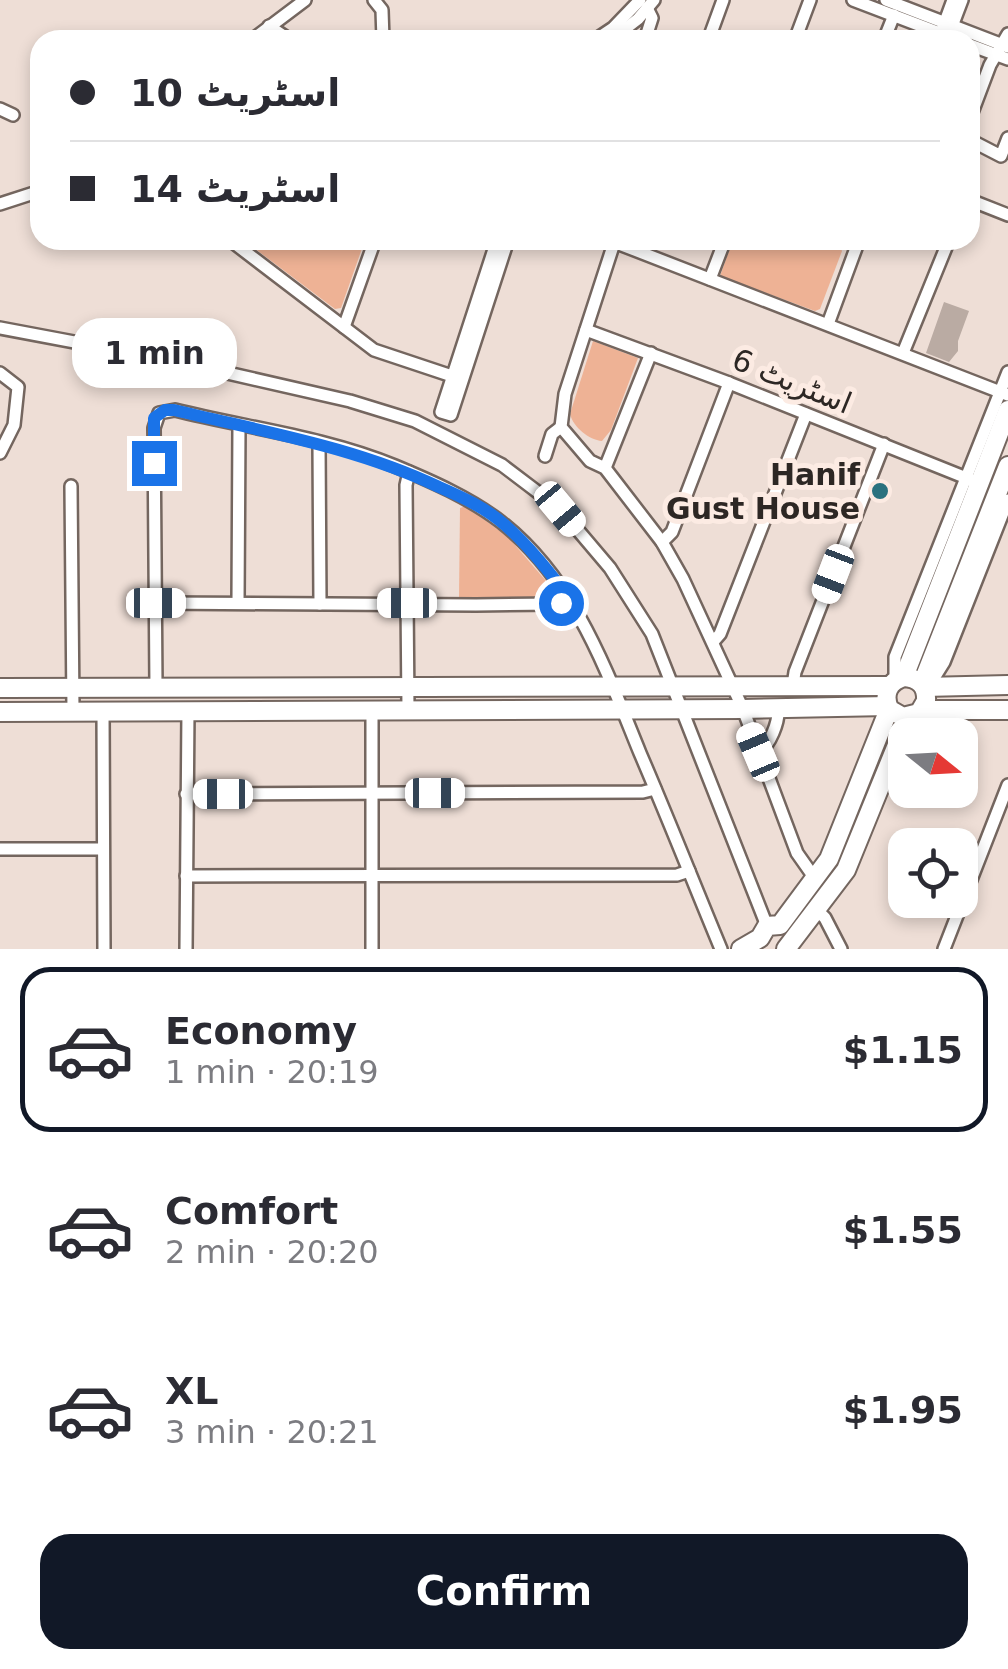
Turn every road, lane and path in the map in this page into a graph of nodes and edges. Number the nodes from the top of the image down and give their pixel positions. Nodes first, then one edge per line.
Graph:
1 (304, 0) edge
2 (374, 0) edge
3 (723, 0) edge
4 (810, 0) edge
5 (853, 0) edge
6 (886, 0) edge
7 (953, 0) edge
8 (962, 0) edge
9 (647, 3) edge
10 (894, 16) junction
11 (269, 26) junction
12 (264, 30) edge
13 (275, 30) edge
14 (383, 30) edge
15 (608, 30) edge
16 (621, 30) edge
17 (648, 30) edge
18 (712, 30) edge
19 (799, 30) edge
20 (888, 30) edge
21 (942, 30) edge
22 (945, 30) edge
23 (949, 30) edge
24 (950, 30) edge
25 (980, 41) edge
26 (980, 46) edge
27 (1005, 48) edge
28 (980, 98) edge
29 (0, 110) edge
30 (13, 115) dead end
31 (1008, 138) edge
32 (980, 145) edge
33 (30, 195) edge
34 (0, 204) edge
35 (980, 204) edge
36 (1008, 214) edge
37 (251, 250) edge
38 (371, 250) edge
39 (494, 250) edge
40 (504, 250) edge
41 (612, 250) edge
42 (638, 250) edge
43 (720, 250) edge
44 (852, 250) edge
45 (944, 250) edge
46 (710, 278) junction
47 (828, 324) junction
48 (344, 327) junction
49 (0, 328) edge
50 (586, 330) junction
51 (903, 353) junction
52 (651, 354) junction
53 (1008, 372) edge
54 (0, 373) edge
55 (457, 378) junction
56 (729, 382) junction
57 (1005, 399) edge
58 (446, 414) dead end
59 (806, 414) junction
60 (239, 426) junction
61 (561, 427) junction
62 (320, 443) junction
63 (884, 444) junction
64 (0, 453) edge
65 (1000, 453) edge
66 (545, 456) dead end
67 (1008, 466) edge
68 (605, 468) junction
69 (410, 472) junction
70 (973, 480) junction
71 (71, 486) dead end
72 (1008, 500) edge
73 (662, 542) junction
74 (571, 600) junction
75 (156, 603) junction
76 (407, 603) junction
77 (238, 604) junction
78 (320, 604) junction
79 (713, 642) junction
80 (907, 683) junction
81 (793, 685) junction
82 (1008, 685) edge
83 (156, 686) junction
84 (612, 686) junction
85 (673, 686) junction
86 (733, 686) junction
87 (408, 687) junction
88 (0, 688) edge
89 (72, 688) junction
90 (889, 707) junction
91 (408, 709) junction
92 (622, 709) junction
93 (680, 709) junction
94 (743, 709) junction
95 (778, 709) junction
96 (73, 710) junction
97 (104, 710) junction
98 (188, 710) junction
99 (372, 710) junction
100 (1008, 710) edge
101 (0, 712) edge
102 (915, 714) junction
103 (758, 752) junction
104 (1008, 785) edge
105 (655, 788) junction
106 (371, 793) junction
107 (186, 794) junction
108 (0, 849) edge
109 (103, 849) junction
110 (690, 871) junction
111 (372, 874) junction
112 (186, 876) junction
113 (816, 880) junction
114 (818, 911) junction
115 (774, 938) edge
116 (104, 949) edge
117 (186, 949) edge
118 (372, 949) edge
119 (720, 949) edge
120 (741, 949) edge
121 (841, 949) edge
122 (944, 949) edge

1 - 11 street
2 - 14 street
3 - 18 street
4 - 19 street
5 - 10 street
6 - 22 street
7 - 23 street
8 - 24 street
9 - 15 street
9 - 16 street
9 - 17 street
10 - 20 street
10 - 21 street
11 - 12 street
11 - 13 street
25 - 27 street
26 - 27 street
27 - 28 street
29 - 30 street
31 - 32 street
33 - 34 street
35 - 36 street
37 - 48 street
38 - 48 street
39 - 55 street
40 - 55 street
41 - 50 street
42 - 46 street
43 - 46 street
44 - 47 street
45 - 51 street
46 - 47 street
47 - 51 street
48 - 55 street
49 - 85 street
50 - 52 street, اسٹریٹ 6
50 - 61 street
51 - 57 street
52 - 56 street, اسٹریٹ 6
52 - 68 street
53 - 57 street
54 - 64 street
55 - 58 street
56 - 59 street, اسٹریٹ 6
56 - 73 street
57 - 65 street
57 - 70 street
59 - 63 street, اسٹریٹ 6
59 - 79 street
60 - 62 street
60 - 75 street
60 - 77 street
61 - 66 street
61 - 68 street
62 - 69 street
62 - 78 street
63 - 70 street, اسٹریٹ 6
63 - 81 street
65 - 70 street
67 - 80 street
68 - 73 street
69 - 74 street
69 - 76 street
70 - 80 street
71 - 89 street
72 - 80 street
73 - 79 street
74 - 76 street
74 - 84 street
75 - 77 street
75 - 83 street
76 - 78 street
76 - 87 street
77 - 78 street
79 - 86 street
80 - 81 street
80 - 82 street
80 - 90 street
80 - 102 street
81 - 86 street
83 - 87 street
83 - 89 street
84 - 85 street
84 - 87 street
84 - 92 street
85 - 86 street
85 - 93 street
86 - 94 street
87 - 91 street
88 - 89 street
89 - 96 street
90 - 95 street
90 - 102 street
90 - 113 street
91 - 92 street
91 - 99 street
92 - 93 street
92 - 105 street
93 - 94 street
93 - 115 street
94 - 95 street
94 - 103 street
95 - 103 street
96 - 97 street
96 - 101 street
97 - 98 street
97 - 109 street
98 - 99 street
98 - 107 street
99 - 106 street
100 - 102 street
102 - 114 street
103 - 113 street
104 - 122 street
105 - 106 street
105 - 110 street
106 - 107 street
106 - 111 street
107 - 112 street
108 - 109 street
109 - 116 street
110 - 111 street
110 - 119 street
111 - 112 street
111 - 118 street
112 - 117 street
113 - 115 street
114 - 115 street
114 - 121 street
115 - 120 street

